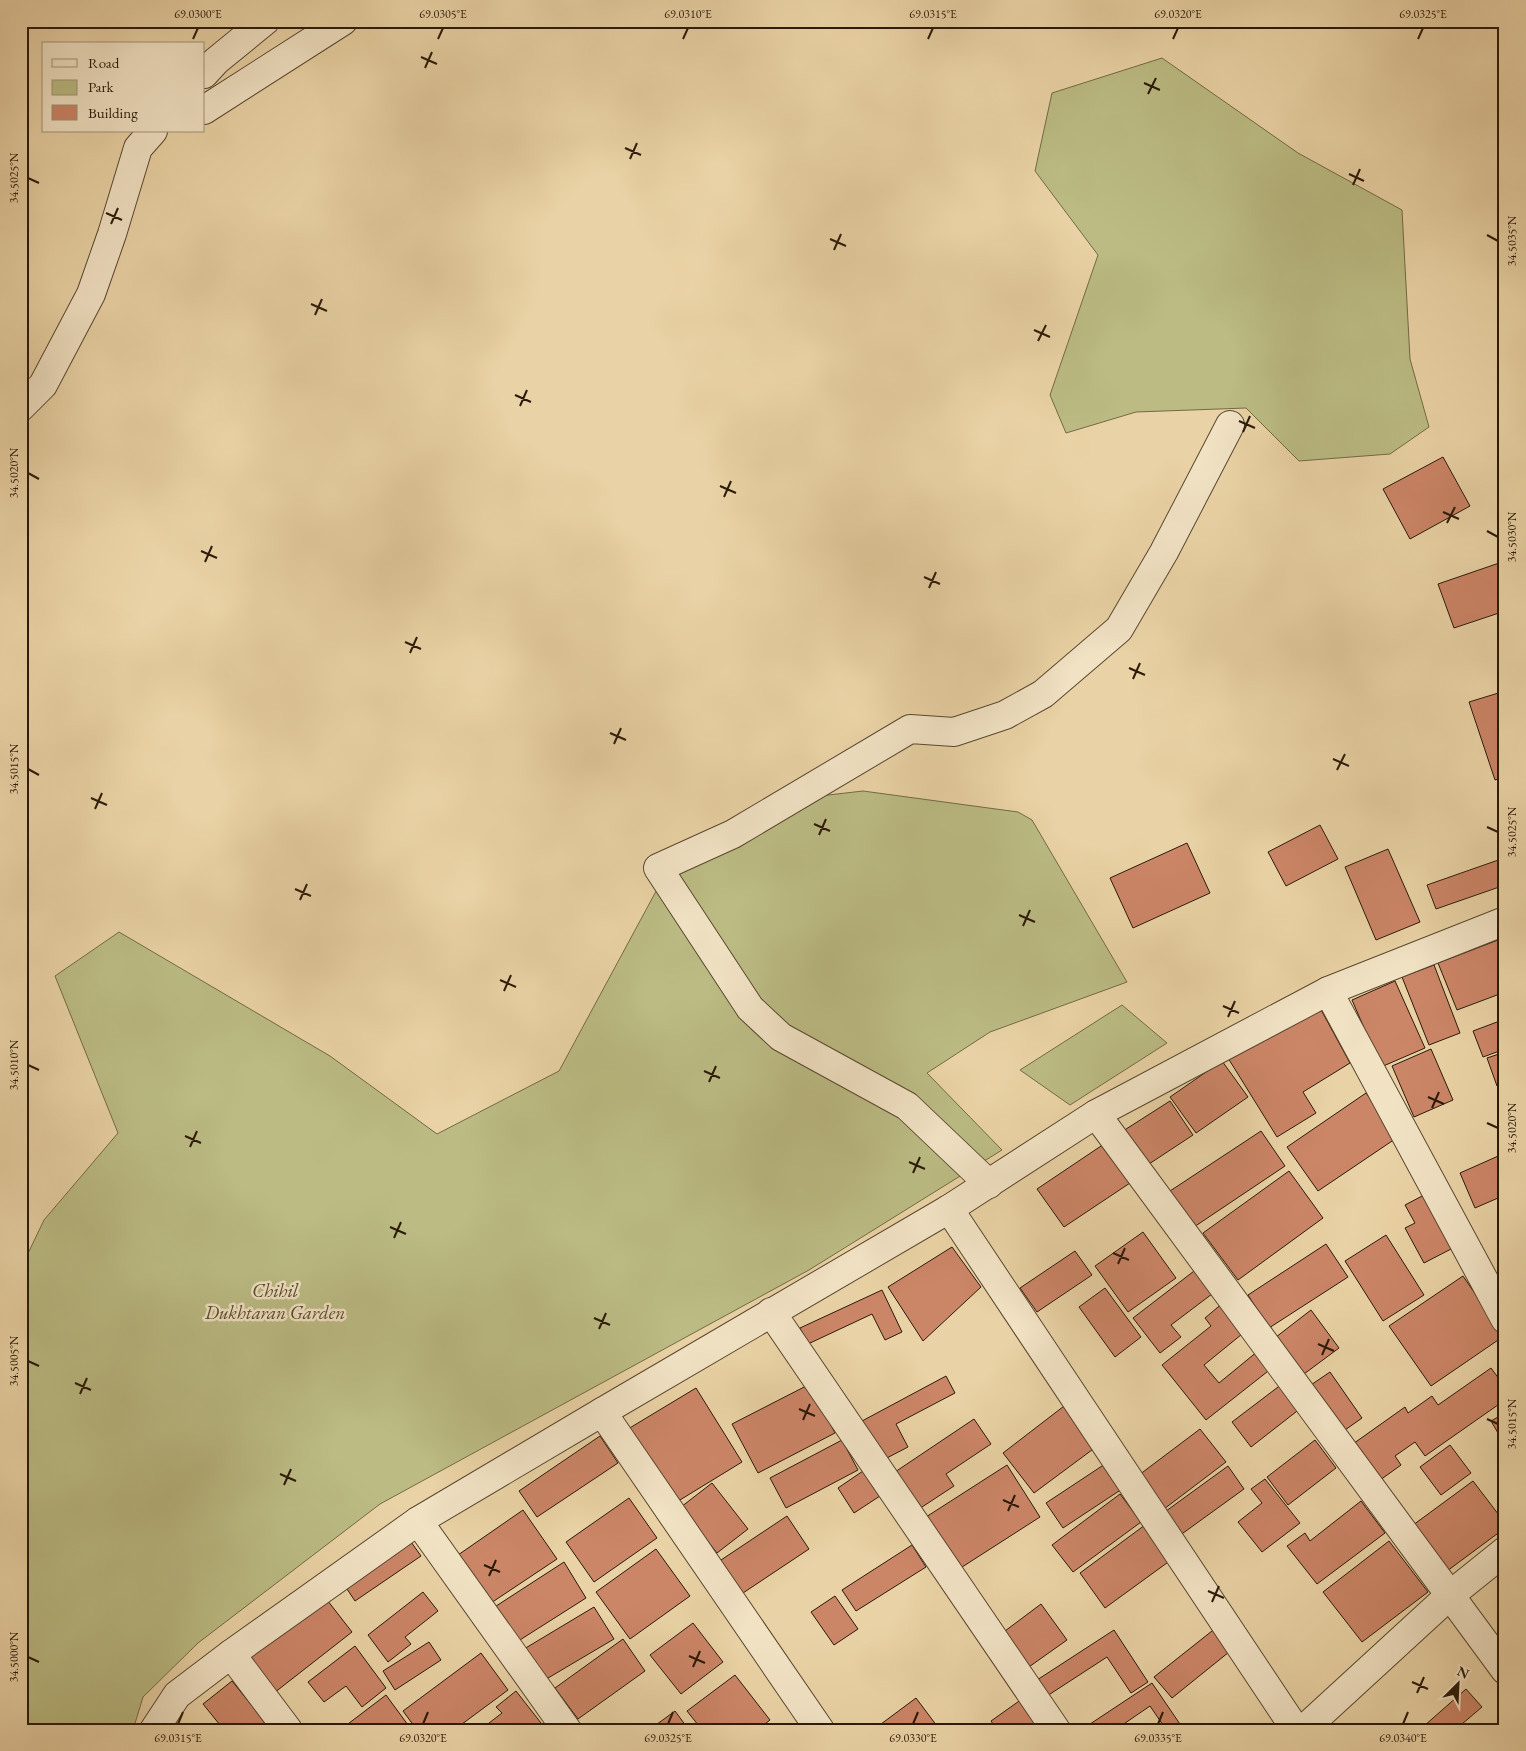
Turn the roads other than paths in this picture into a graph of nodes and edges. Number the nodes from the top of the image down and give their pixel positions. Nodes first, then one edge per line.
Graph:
1 (265, 21) edge
2 (343, 21) edge
3 (205, 73) edge
4 (205, 109) edge
5 (152, 132) edge
6 (21, 407) edge
7 (1230, 425) dead end
8 (1505, 921) edge
9 (1328, 991) junction
10 (1096, 1114) junction
11 (989, 1184) junction
12 (949, 1209) junction
13 (772, 1312) junction
14 (1505, 1319) edge
15 (602, 1412) junction
16 (418, 1521) junction
17 (1505, 1552) edge
18 (1449, 1596) junction
19 (231, 1654) junction
20 (1505, 1670) edge
21 (154, 1730) edge
22 (288, 1730) edge
23 (567, 1730) edge
24 (820, 1730) edge
25 (1056, 1730) edge
26 (1296, 1730) edge
27 (1303, 1730) edge

1 - 3 street
2 - 4 street
5 - 6 street
7 - 11 street
8 - 9 street
9 - 10 street
9 - 14 street
10 - 11 street
10 - 18 street
11 - 12 street
12 - 13 street
12 - 26 street
13 - 15 street
13 - 25 street
15 - 16 street
15 - 24 street
16 - 19 street
16 - 23 street
17 - 18 street
18 - 20 street
18 - 27 street
19 - 21 street
19 - 22 street

